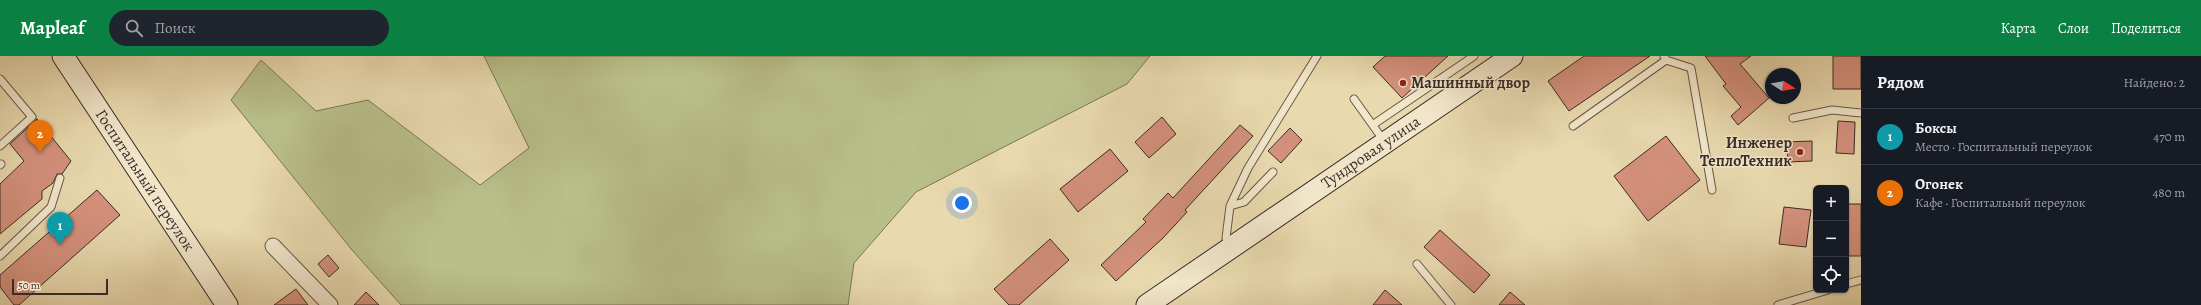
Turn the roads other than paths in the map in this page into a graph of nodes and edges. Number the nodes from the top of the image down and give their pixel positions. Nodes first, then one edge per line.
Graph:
1 (63, 56) edge
2 (1317, 56) edge
3 (1474, 56) edge
4 (1512, 56) edge
5 (1665, 58) edge
6 (0, 79) edge
7 (1354, 99) dead end
8 (1861, 113) edge
9 (1792, 118) dead end
10 (1374, 124) junction
11 (1573, 126) dead end
12 (1386, 142) junction
13 (0, 146) edge
14 (1273, 172) dead end
15 (60, 178) dead end
16 (1712, 190) dead end
17 (1230, 206) junction
18 (273, 246) dead end
19 (1230, 249) junction
20 (0, 256) edge
21 (1417, 264) dead end
22 (1861, 280) edge
23 (1849, 283) edge
24 (1818, 293) edge
25 (226, 305) edge
26 (330, 305) edge
27 (1147, 305) edge
28 (1451, 305) edge
29 (1778, 305) edge

1 - 25 main road, Госпитальный переулок
2 - 17 lane
3 - 10 lane
4 - 12 main road, Тундровая улица
5 - 11 lane
5 - 16 lane
6 - 13 lane
7 - 10 lane
8 - 9 lane
10 - 12 lane
12 - 19 main road, Тундровая улица
14 - 17 lane
15 - 20 lane
17 - 19 lane
18 - 26 street
19 - 27 main road, Тундровая улица
21 - 28 lane
22 - 23 lane
24 - 29 lane

